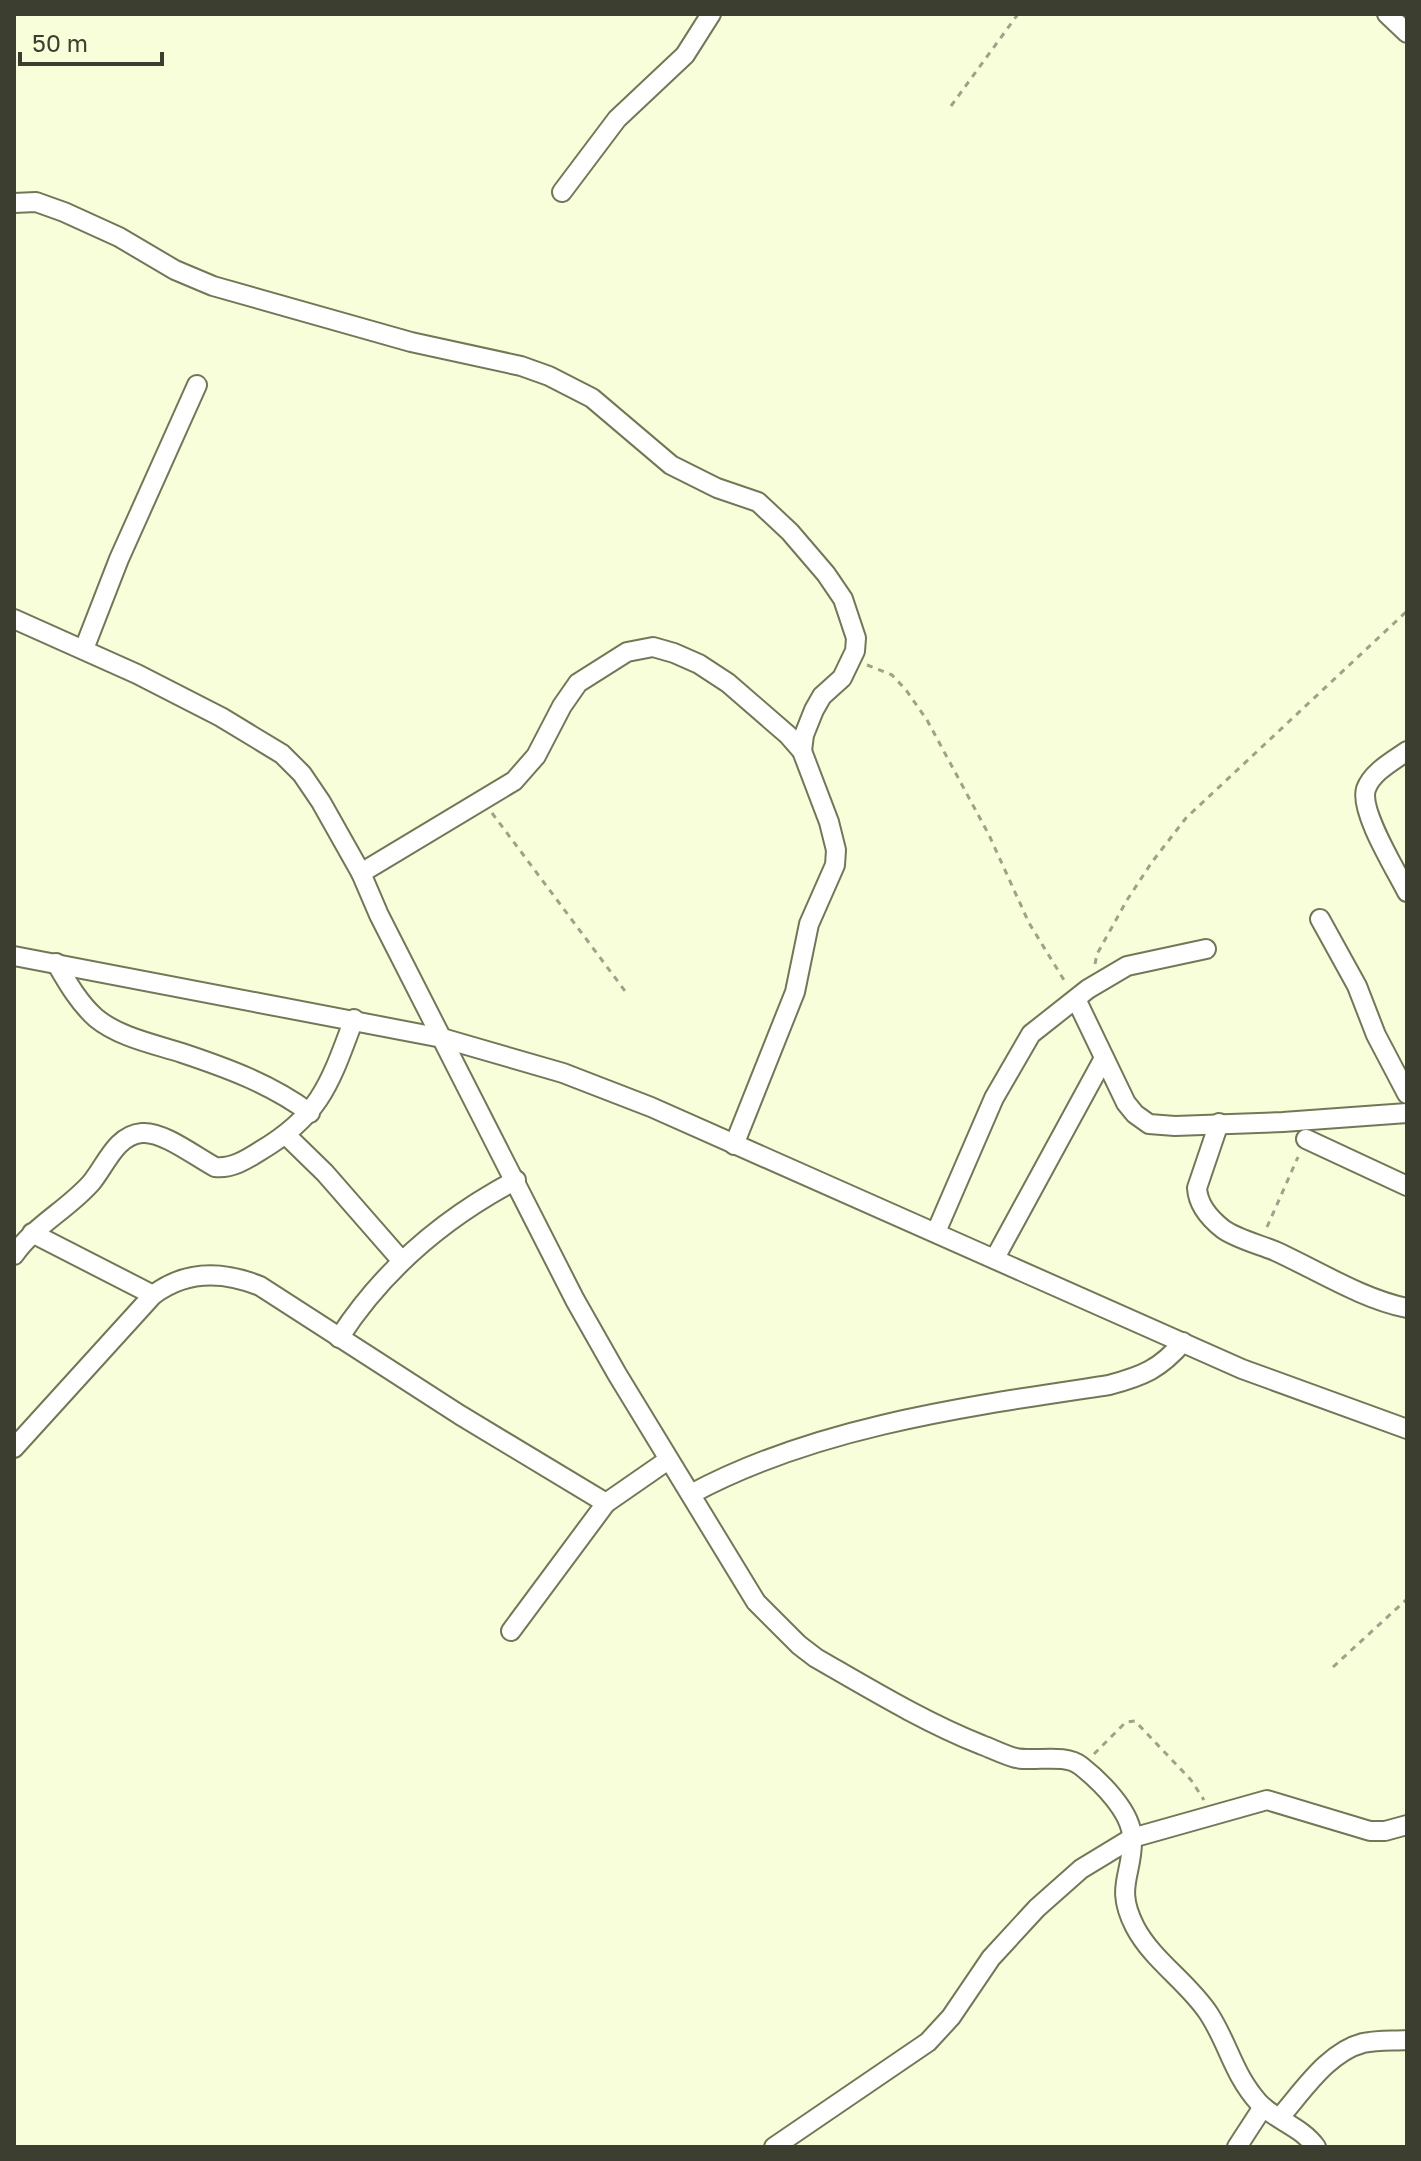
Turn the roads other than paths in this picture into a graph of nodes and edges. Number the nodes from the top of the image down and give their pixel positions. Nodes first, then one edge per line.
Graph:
1 (711, 14) edge
2 (1387, 14) edge
3 (1407, 33) edge
4 (562, 192) dead end
5 (14, 203) edge
6 (197, 385) dead end
7 (14, 619) edge
8 (84, 649) junction
9 (802, 751) junction
10 (1407, 751) edge
11 (361, 873) junction
12 (1407, 892) edge
13 (1320, 919) dead end
14 (1206, 949) dead end
15 (14, 956) edge
16 (56, 963) junction
17 (1082, 994) junction
18 (354, 1019) junction
19 (442, 1038) junction
20 (1104, 1058) junction
21 (1407, 1094) edge
22 (310, 1113) junction
23 (1402, 1117) edge
24 (1219, 1123) junction
25 (286, 1135) junction
26 (1306, 1139) road end
27 (734, 1145) junction
28 (516, 1180) junction
29 (1407, 1186) edge
30 (936, 1232) junction
31 (32, 1233) junction
32 (14, 1255) edge
33 (995, 1258) junction
34 (401, 1260) junction
35 (153, 1295) junction
36 (1407, 1308) edge
37 (339, 1338) junction
38 (1183, 1342) junction
39 (1407, 1429) edge
40 (14, 1448) edge
41 (668, 1460) junction
42 (691, 1494) junction
43 (606, 1503) junction
44 (511, 1631) dead end
45 (1407, 1825) edge
46 (1132, 1838) junction
47 (1407, 2040) edge
48 (1263, 2107) junction
49 (1280, 2117) junction
50 (774, 2147) edge
51 (1237, 2147) edge
52 (1316, 2147) edge

1 - 4 street
2 - 3 street
5 - 9 street
6 - 8 street
7 - 8 street
8 - 11 street
9 - 11 street
9 - 27 street
10 - 12 street
11 - 19 street
13 - 21 street
14 - 17 street
15 - 16 street
16 - 18 street
16 - 22 street
17 - 20 street
17 - 30 street
18 - 19 street
18 - 22 street
19 - 27 street
19 - 28 street
20 - 24 street
20 - 33 street
22 - 25 street
23 - 24 street
24 - 36 street
25 - 31 street
25 - 34 street
26 - 29 street
27 - 30 street
28 - 34 street
28 - 41 street
30 - 33 street
31 - 32 street
31 - 35 street
33 - 38 street
34 - 37 street
35 - 37 street
35 - 40 street
37 - 43 street
38 - 39 street
38 - 42 street
41 - 42 street
41 - 43 street
42 - 46 street
43 - 44 street
45 - 46 street
46 - 48 street
46 - 50 street
47 - 49 street
48 - 49 street
48 - 51 street
49 - 52 street

